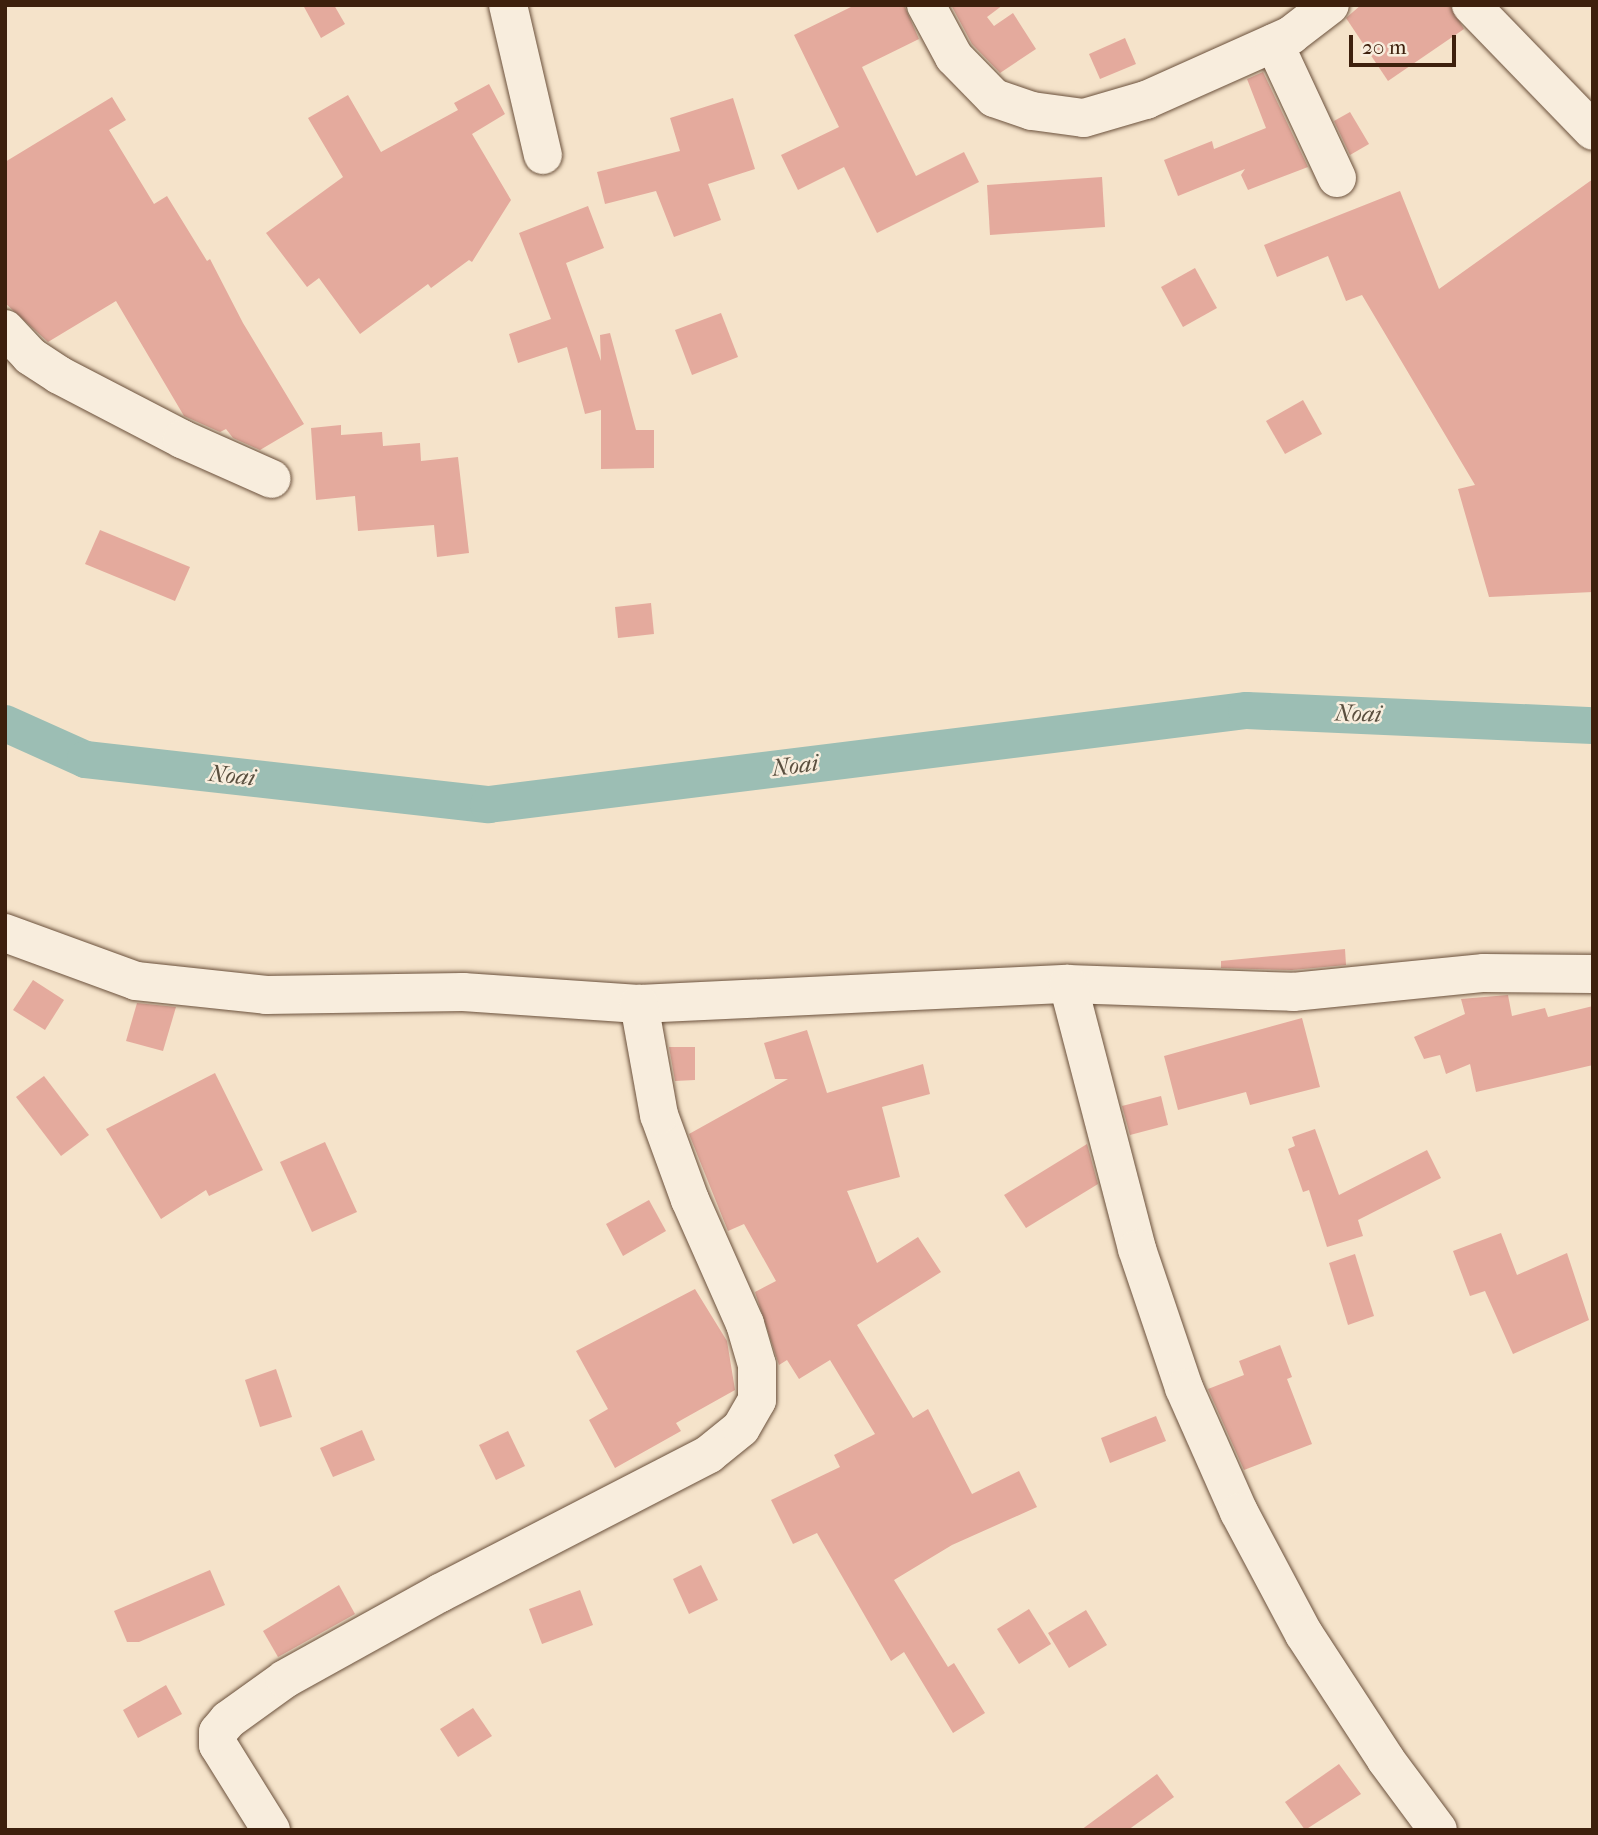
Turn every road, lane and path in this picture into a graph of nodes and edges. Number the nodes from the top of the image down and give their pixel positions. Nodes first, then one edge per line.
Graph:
1 (508, 5) edge
2 (926, 5) edge
3 (1330, 5) edge
4 (1471, 5) edge
5 (1274, 43) junction
6 (1593, 131) edge
7 (543, 155) dead end
8 (1337, 178) dead end
9 (5, 329) edge
10 (272, 479) dead end
11 (5, 933) edge
12 (1593, 974) edge
13 (1068, 984) junction
14 (639, 1004) junction
15 (271, 1830) edge
16 (1438, 1830) edge

1 - 7 street
2 - 5 street
3 - 5 street
4 - 6 street
5 - 8 street
9 - 10 street
11 - 14 street
12 - 13 street
13 - 14 street
13 - 16 street
14 - 15 street

